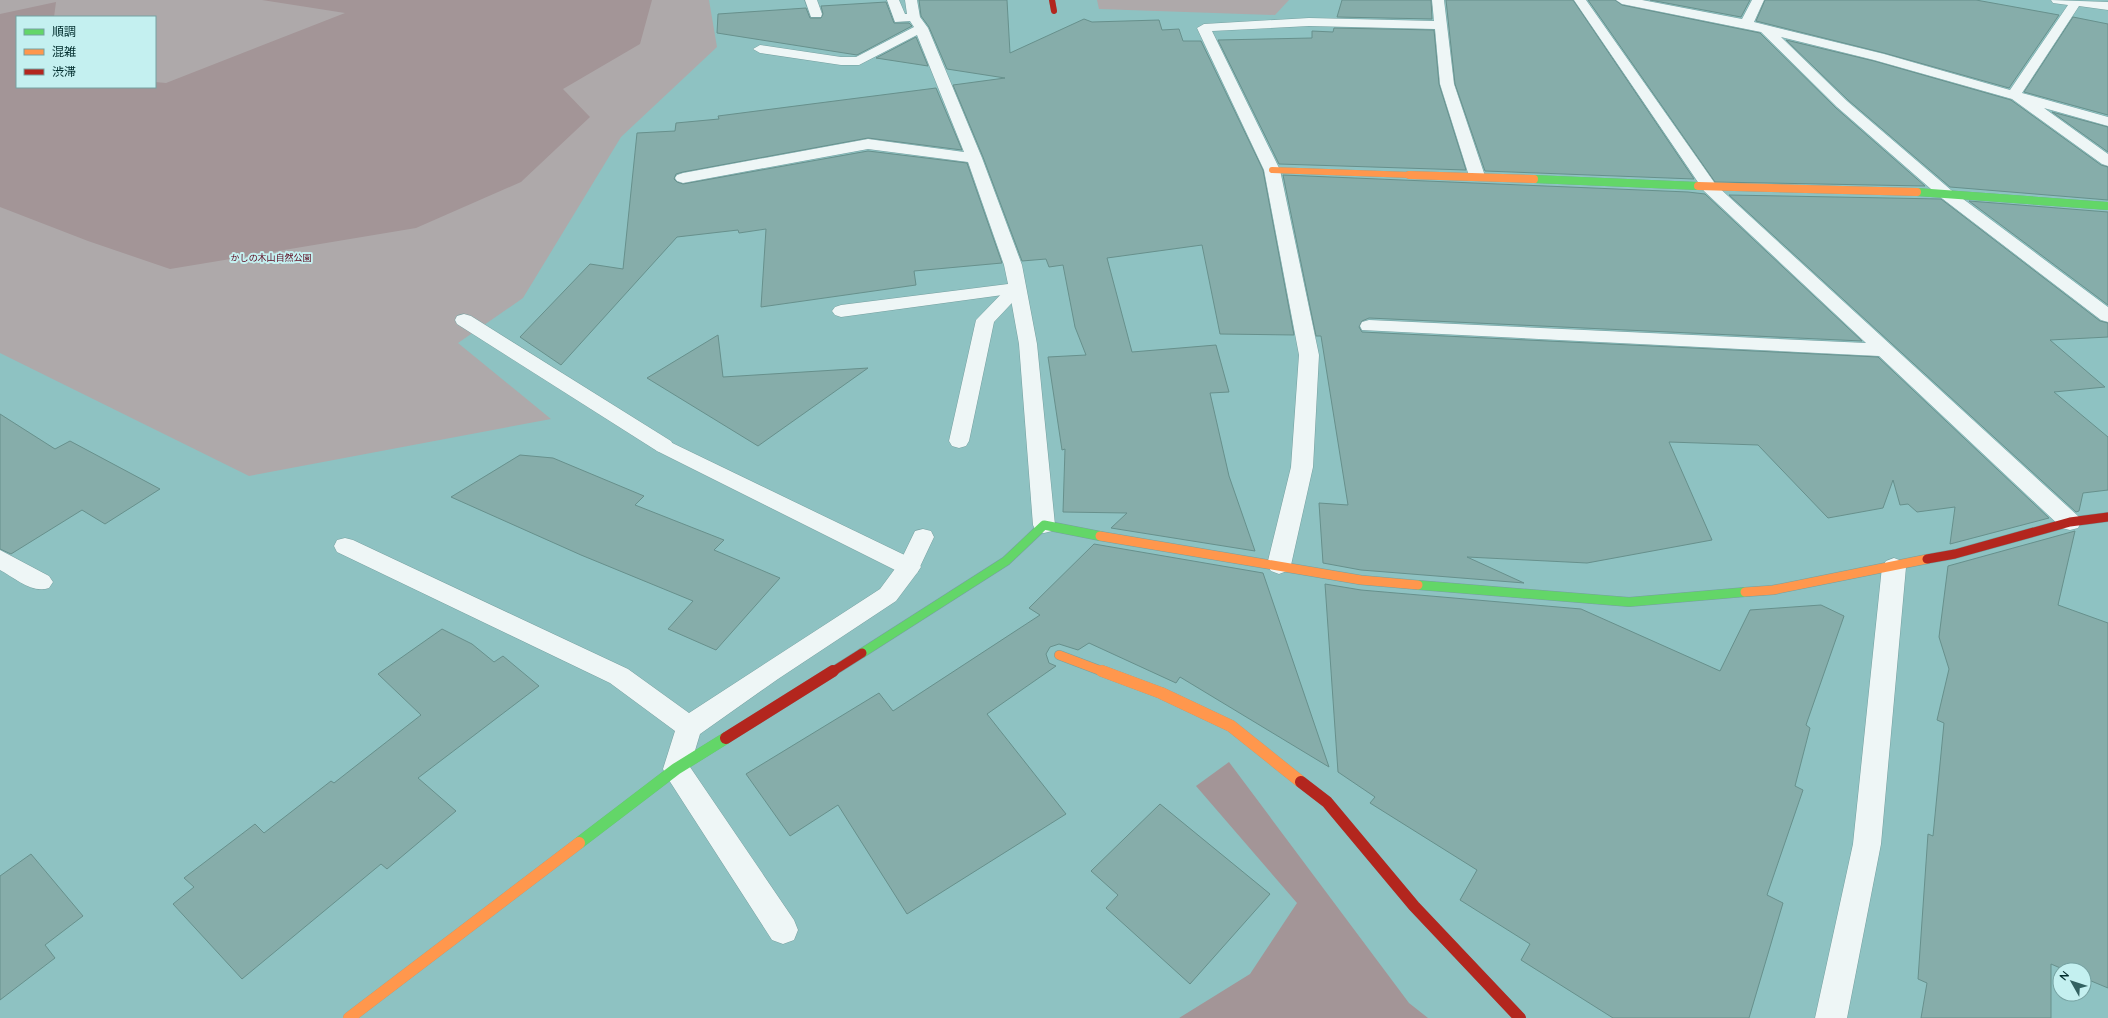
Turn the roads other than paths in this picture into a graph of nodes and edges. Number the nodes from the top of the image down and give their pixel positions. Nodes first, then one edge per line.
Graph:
1 (811, 0) edge
2 (893, 0) edge
3 (911, 0) edge
4 (1052, 0) edge
5 (1438, 0) edge
6 (1580, 0) edge
7 (1622, 0) edge
8 (1758, 0) edge
9 (2057, 0) edge
10 (2076, 2) junction
11 (2108, 6) edge
12 (1054, 11) dead end
13 (816, 14) dead end
14 (917, 23) junction
15 (1746, 24) junction
16 (1440, 25) junction
17 (1765, 29) junction
18 (760, 49) dead end
19 (2014, 94) junction
20 (2108, 122) edge
21 (974, 158) junction
22 (2108, 161) edge
23 (1272, 170) junction
24 (1477, 176) junction
25 (683, 178) dead end
26 (1710, 188) junction
27 (1945, 193) junction
28 (2108, 206) edge
29 (1017, 288) junction
30 (841, 311) dead end
31 (2108, 316) edge
32 (464, 320) dead end
33 (1369, 326) dead end
34 (1883, 350) junction
35 (959, 441) dead end
36 (2108, 517) edge
37 (2070, 522) junction
38 (1044, 525) junction
39 (923, 538) dead end
40 (345, 546) dead end
41 (0, 559) edge
42 (1279, 565) junction
43 (909, 567) junction
44 (1894, 567) junction
45 (41, 582) dead end
46 (1059, 655) dead end
47 (689, 728) junction
48 (676, 768) junction
49 (783, 930) dead end
50 (350, 1018) edge
51 (1520, 1018) edge
52 (1831, 1018) edge

1 - 13 street
2 - 14 street
3 - 14 street
4 - 12 street
5 - 16 street
6 - 26 street
7 - 15 street
8 - 15 street
9 - 10 street
10 - 11 street
10 - 19 street
14 - 18 street
14 - 21 street
15 - 17 street
16 - 23 street
16 - 24 street
17 - 19 street
17 - 27 street
19 - 20 street
19 - 22 street
21 - 25 street
21 - 29 street
23 - 24 street
23 - 42 street
24 - 26 street
26 - 27 street
26 - 34 street
27 - 28 street
27 - 31 street
29 - 30 street
29 - 35 street
29 - 38 street
32 - 43 street
33 - 34 street
34 - 37 street
36 - 37 street
37 - 44 street
38 - 42 street
38 - 48 street
39 - 43 street
40 - 47 street
41 - 45 street
42 - 44 street
43 - 47 street
44 - 52 street
46 - 51 street
47 - 48 street
48 - 49 street
48 - 50 street

